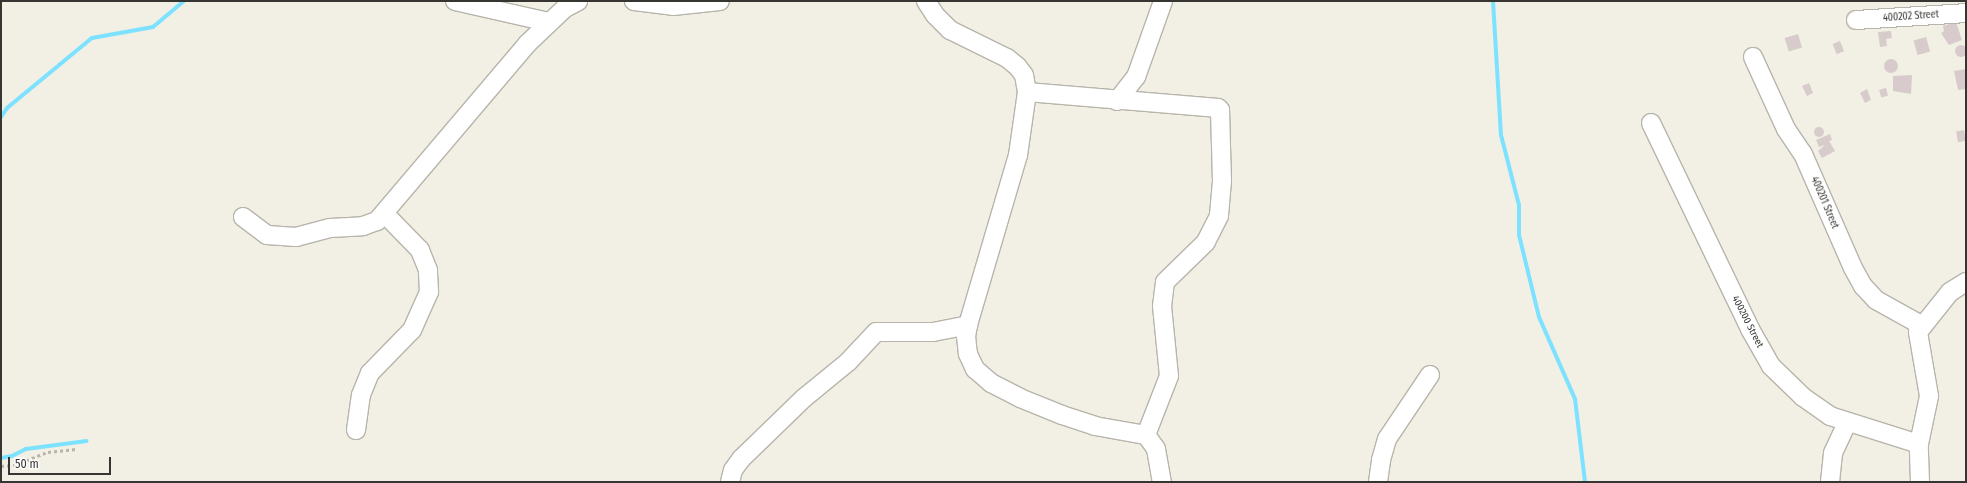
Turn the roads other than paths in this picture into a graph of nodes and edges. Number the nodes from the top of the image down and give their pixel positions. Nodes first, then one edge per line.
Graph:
1 (455, 1) edge
2 (578, 1) edge
3 (634, 1) edge
4 (720, 1) edge
5 (926, 1) edge
6 (1163, 1) edge
7 (672, 4) edge
8 (1966, 14) edge
9 (1856, 20) dead end
10 (548, 22) junction
11 (1753, 57) dead end
12 (1027, 92) junction
13 (1117, 101) junction
14 (1651, 123) dead end
15 (385, 214) junction
16 (243, 217) dead end
17 (1966, 282) edge
18 (968, 325) junction
19 (1921, 325) junction
20 (1430, 375) dead end
21 (1847, 423) junction
22 (356, 430) dead end
23 (1146, 435) junction
24 (1919, 444) junction
25 (730, 482) edge
26 (1162, 482) edge
27 (1378, 482) edge
28 (1830, 482) edge
29 (1920, 482) edge

1 - 10 street
2 - 10 street
3 - 7 street
4 - 7 street
5 - 12 street
6 - 13 street
8 - 9 street, 400202 Street
10 - 15 street
11 - 19 street, 400201 Street
12 - 13 street
12 - 18 street
13 - 23 street
14 - 21 street, 400200 Street
15 - 16 street
15 - 22 street
17 - 19 street
18 - 23 street
18 - 25 street
19 - 24 street
20 - 27 street
21 - 24 street, 400200 Street
21 - 28 street
23 - 26 street
24 - 29 street

